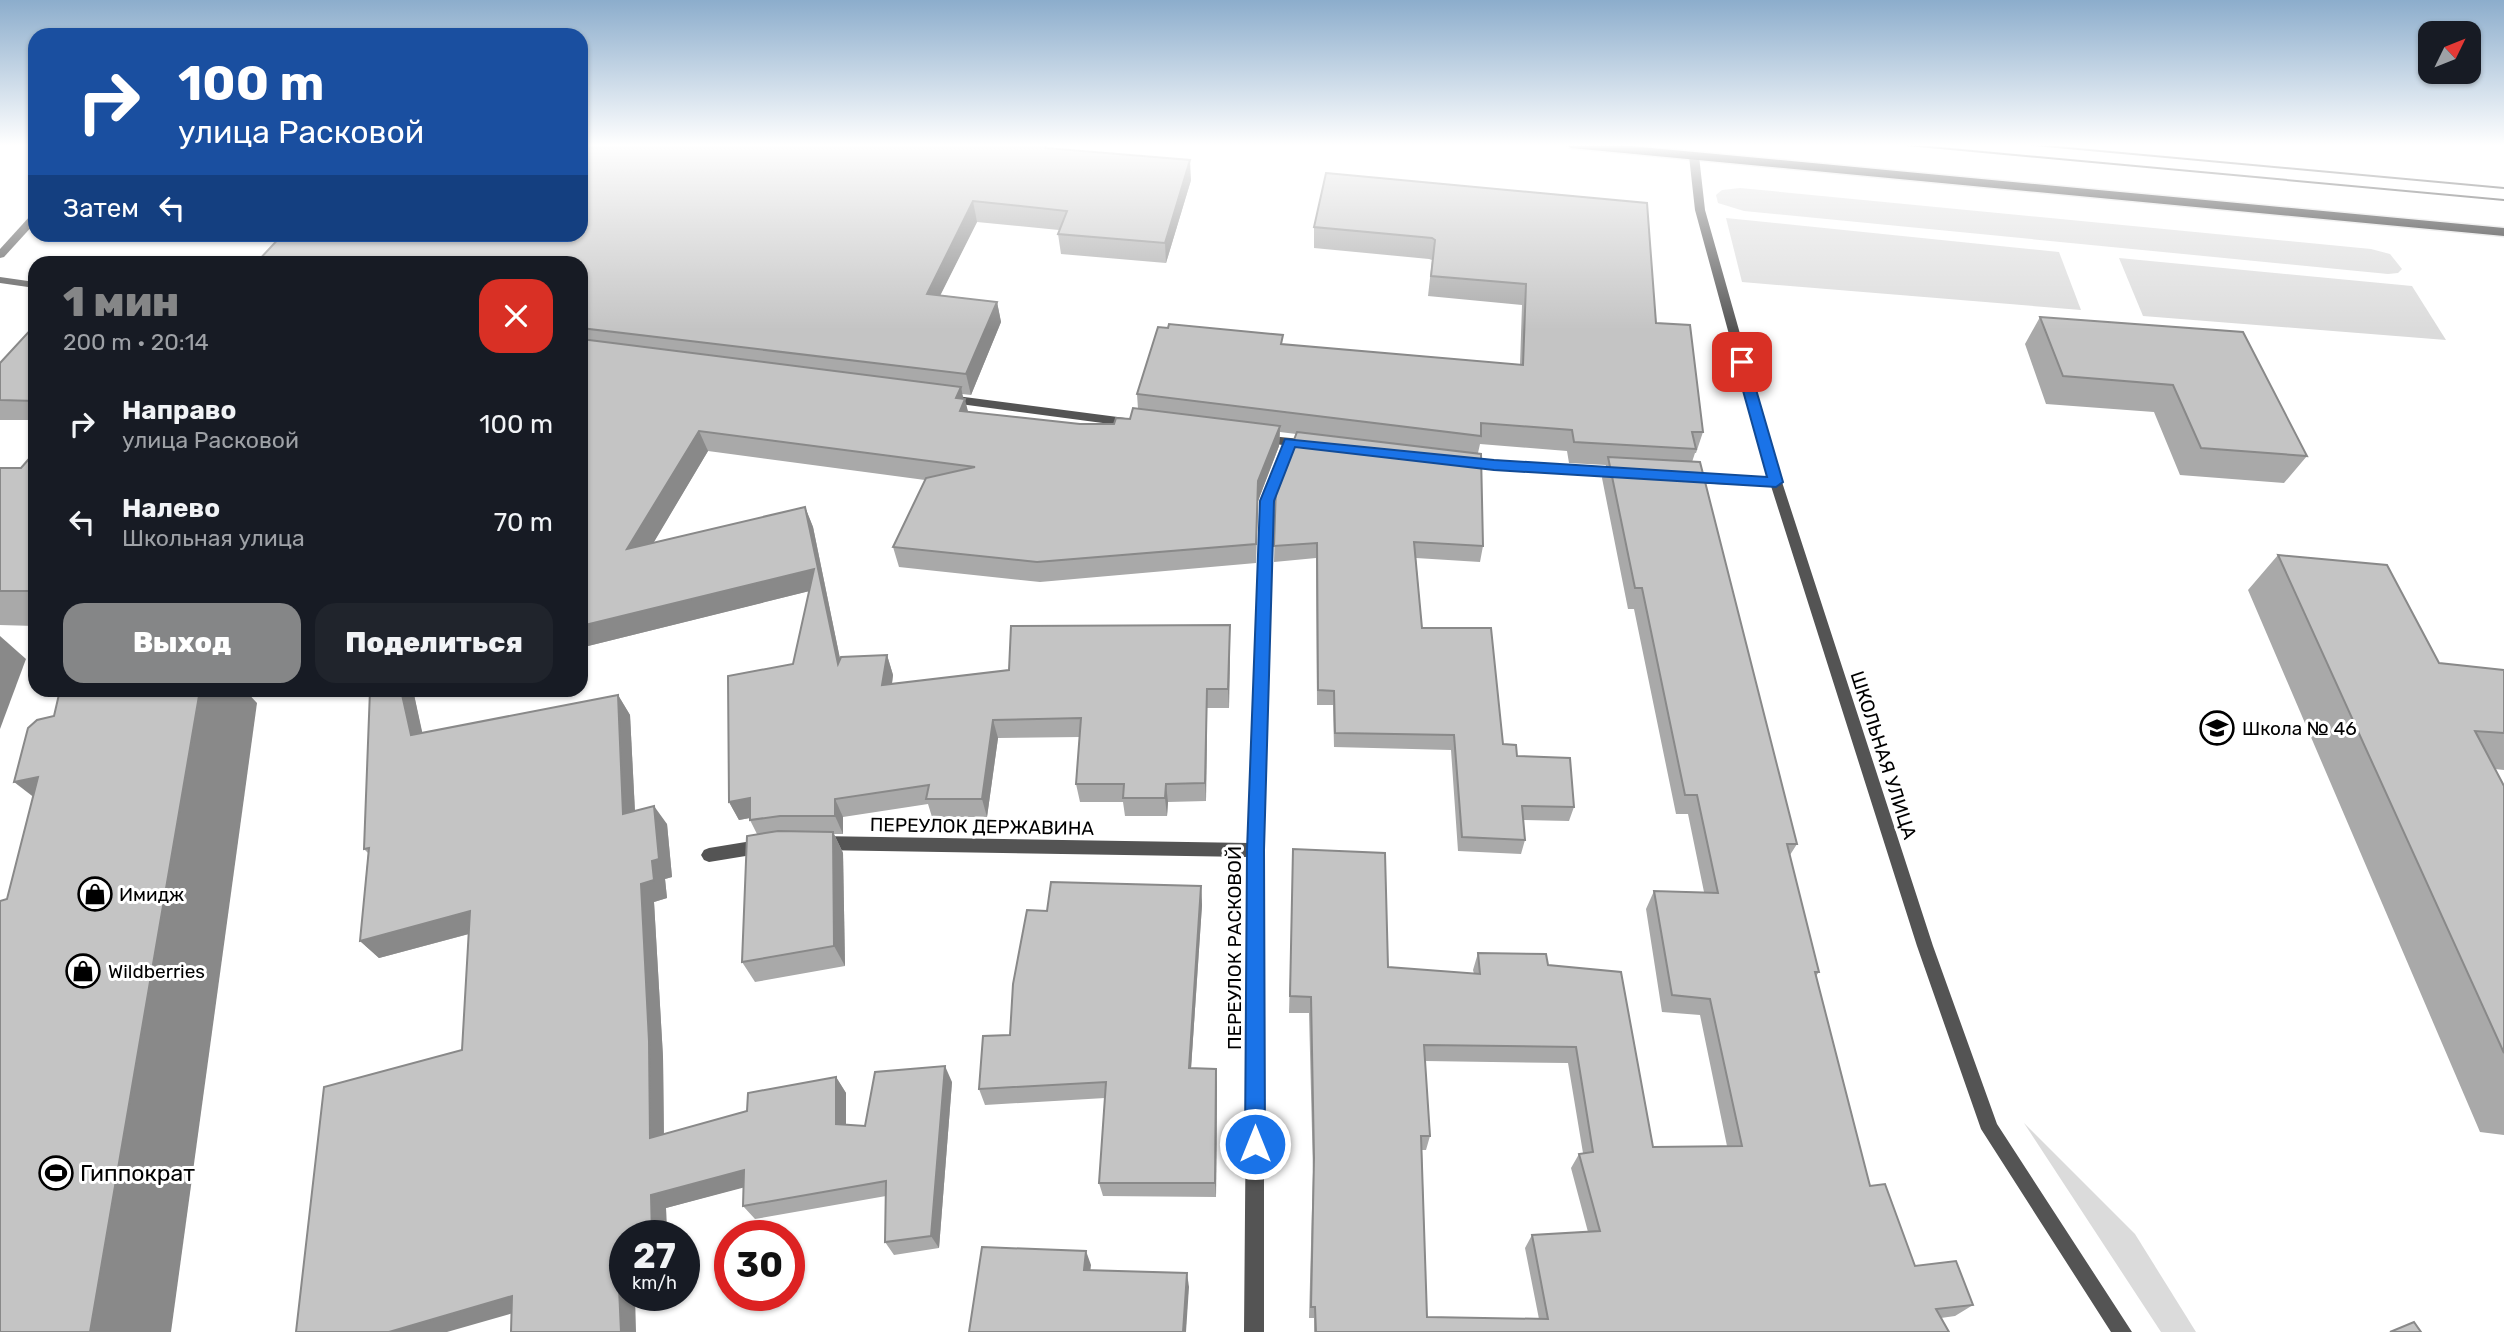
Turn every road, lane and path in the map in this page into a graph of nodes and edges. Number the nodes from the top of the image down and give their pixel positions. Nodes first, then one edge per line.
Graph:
1 (1700, 206) edge
2 (2228, 206) edge
3 (28, 225) edge
4 (2504, 232) edge
5 (0, 255) edge
6 (0, 280) edge
7 (28, 284) edge
8 (939, 398) edge
9 (1144, 424) edge
10 (1250, 437) edge
11 (1290, 442) junction
12 (1331, 447) edge
13 (1453, 460) edge
14 (1628, 474) edge
15 (1668, 477) edge
16 (1776, 482) junction
17 (802, 843) edge
18 (775, 845) edge
19 (1255, 850) junction
20 (709, 855) dead end
21 (1254, 1332) edge
22 (2122, 1332) edge

1 - 16 street, ШКОЛЬНАЯ УЛИЦА
2 - 4 main road
3 - 5 street
6 - 7 street
8 - 9 street
10 - 11 street
11 - 12 street
11 - 19 street, ПЕРЕУЛОК РАСКОВОЙ
13 - 14 street
15 - 16 street
16 - 22 street, ШКОЛЬНАЯ УЛИЦА
17 - 19 street, ПЕРЕУЛОК ДЕРЖАВИНА
18 - 20 street
19 - 21 street, ПЕРЕУЛОК РАСКОВОЙ

